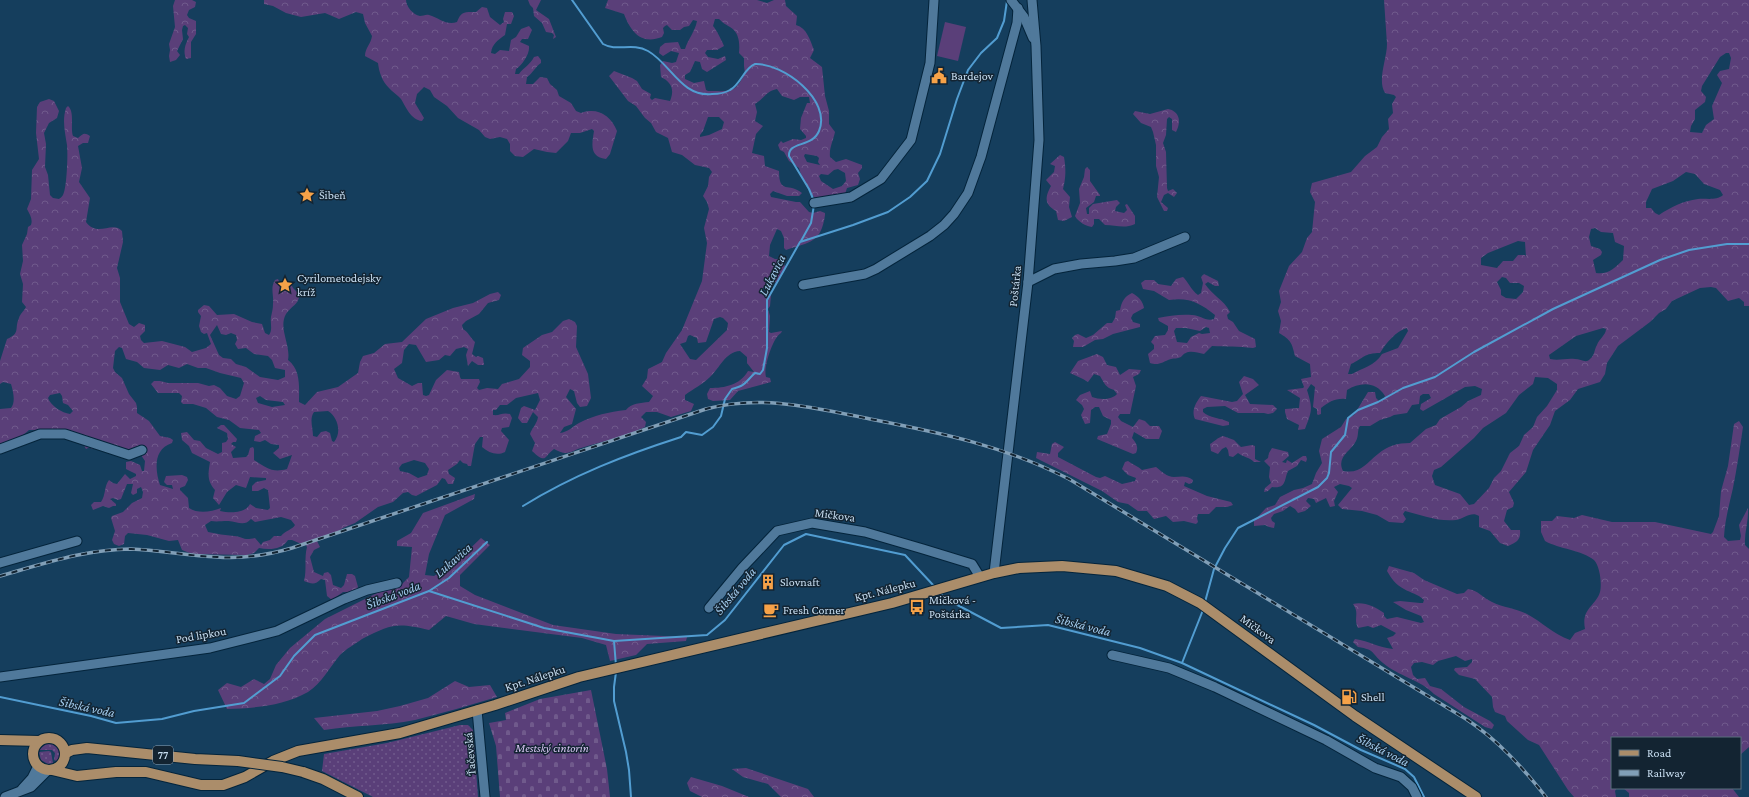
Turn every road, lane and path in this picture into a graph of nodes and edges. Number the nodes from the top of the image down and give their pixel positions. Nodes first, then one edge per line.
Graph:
1 (934, 0) edge
2 (1011, 0) edge
3 (1032, 0) edge
4 (1018, 8) junction
5 (1036, 46) junction
6 (814, 203) dead end
7 (1185, 237) dead end
8 (1028, 282) junction
9 (803, 285) dead end
10 (0, 450) edge
11 (142, 450) dead end
12 (77, 541) dead end
13 (0, 563) edge
14 (994, 573) junction
15 (980, 577) junction
16 (397, 583) dead end
17 (709, 608) dead end
18 (1112, 655) dead end
19 (0, 677) edge
20 (477, 710) junction
21 (0, 740) edge
22 (40, 740) junction
23 (12, 741) junction
24 (61, 743) junction
25 (88, 748) junction
26 (33, 754) junction
27 (65, 757) junction
28 (38, 766) junction
29 (50, 770) junction
30 (87, 775) junction
31 (20, 792) junction
32 (5, 797) edge
33 (358, 797) edge
34 (485, 797) edge
35 (1417, 797) edge
36 (1476, 797) edge

1 - 6 street
2 - 4 street
3 - 5 street, Poštárka
4 - 5 street
4 - 9 street
5 - 8 street, Poštárka
7 - 8 street
8 - 14 street, Poštárka
10 - 11 street
12 - 13 street
14 - 15 main road, Kpt. Nálepku
14 - 36 main road, Mičkova
15 - 17 street, Mičkova
15 - 20 main road, Kpt. Nálepku
16 - 19 street, Pod lipkou
18 - 35 street
20 - 30 main road, Kpt. Nálepku
20 - 34 street, Ťačevská
21 - 23 main road, 77
22 - 23 main road, 77
22 - 24 main road, 77
22 - 26 main road
23 - 26 main road, 77
24 - 25 main road, 77
24 - 27 main road
25 - 27 main road, 77
25 - 33 main road, 77, bridge
26 - 28 main road
27 - 29 main road, 77
27 - 30 main road, Kpt. Nálepku
28 - 29 main road
28 - 31 street
29 - 30 main road, Kpt. Nálepku
29 - 31 street
31 - 32 street

